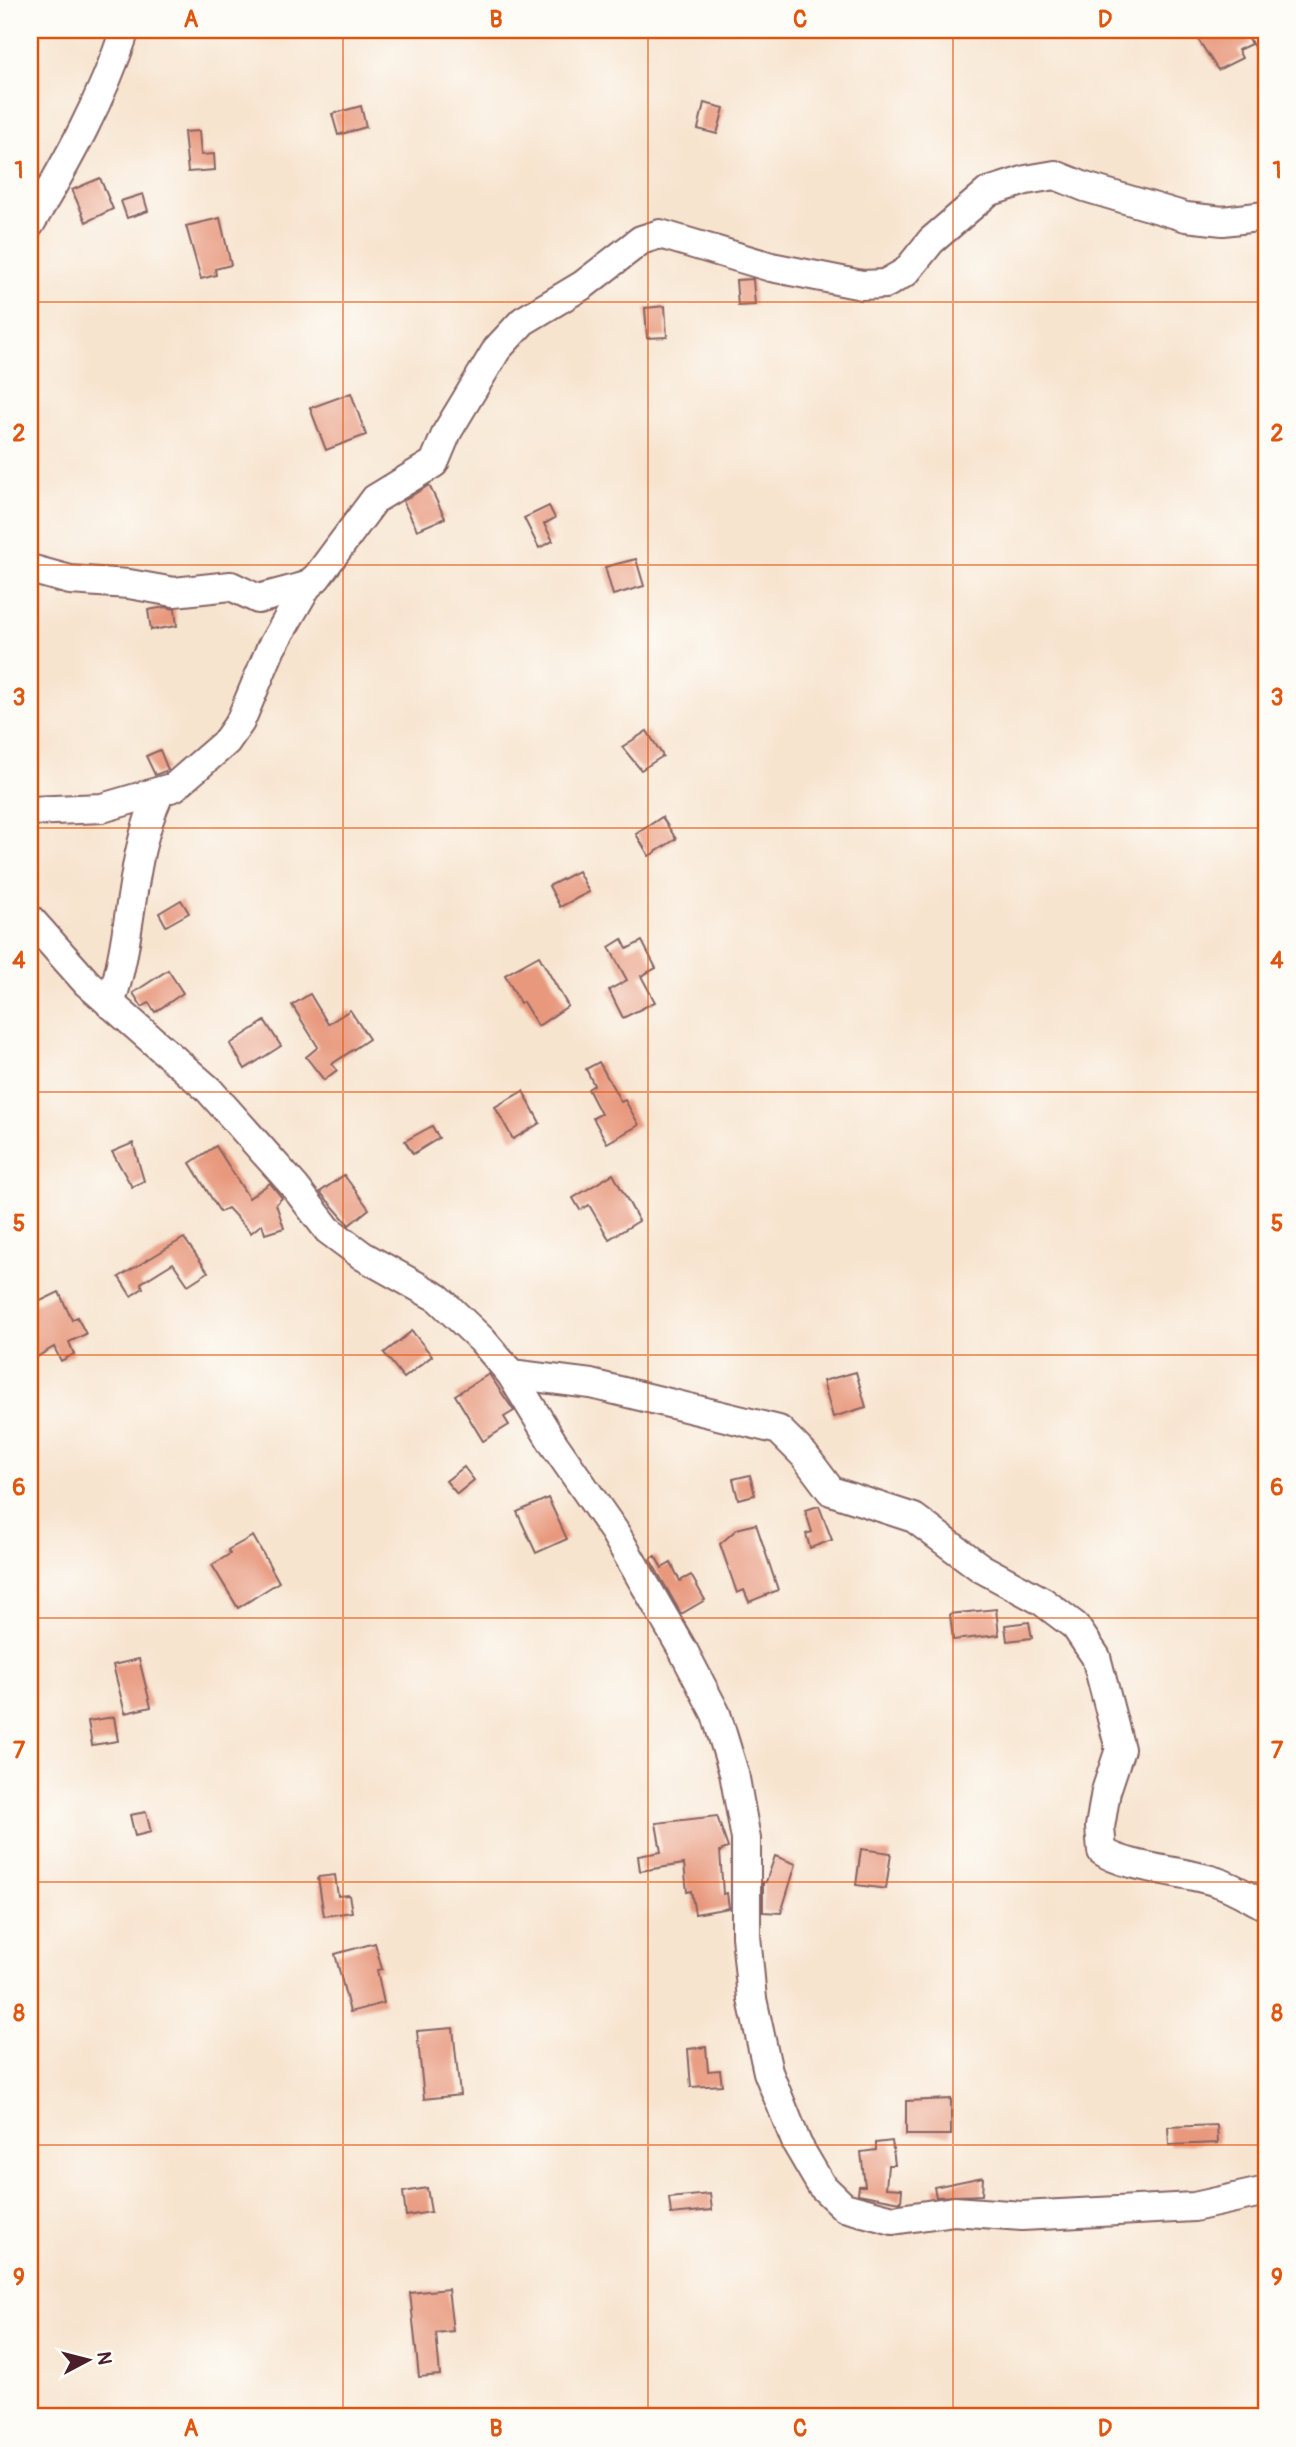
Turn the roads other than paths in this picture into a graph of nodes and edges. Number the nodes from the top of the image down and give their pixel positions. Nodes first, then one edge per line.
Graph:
1 (125, 30) edge
2 (1262, 30) edge
3 (1266, 38) edge
4 (1266, 216) edge
5 (30, 224) edge
6 (30, 569) edge
7 (307, 586) junction
8 (159, 794) junction
9 (30, 811) edge
10 (30, 919) edge
11 (110, 1004) junction
12 (511, 1374) junction
13 (1266, 1906) edge
14 (1266, 2191) edge

1 - 5 street
2 - 3 street
4 - 7 street
6 - 7 street
7 - 8 street
8 - 9 street
8 - 11 street
10 - 11 street
11 - 12 street
12 - 13 street
12 - 14 street

